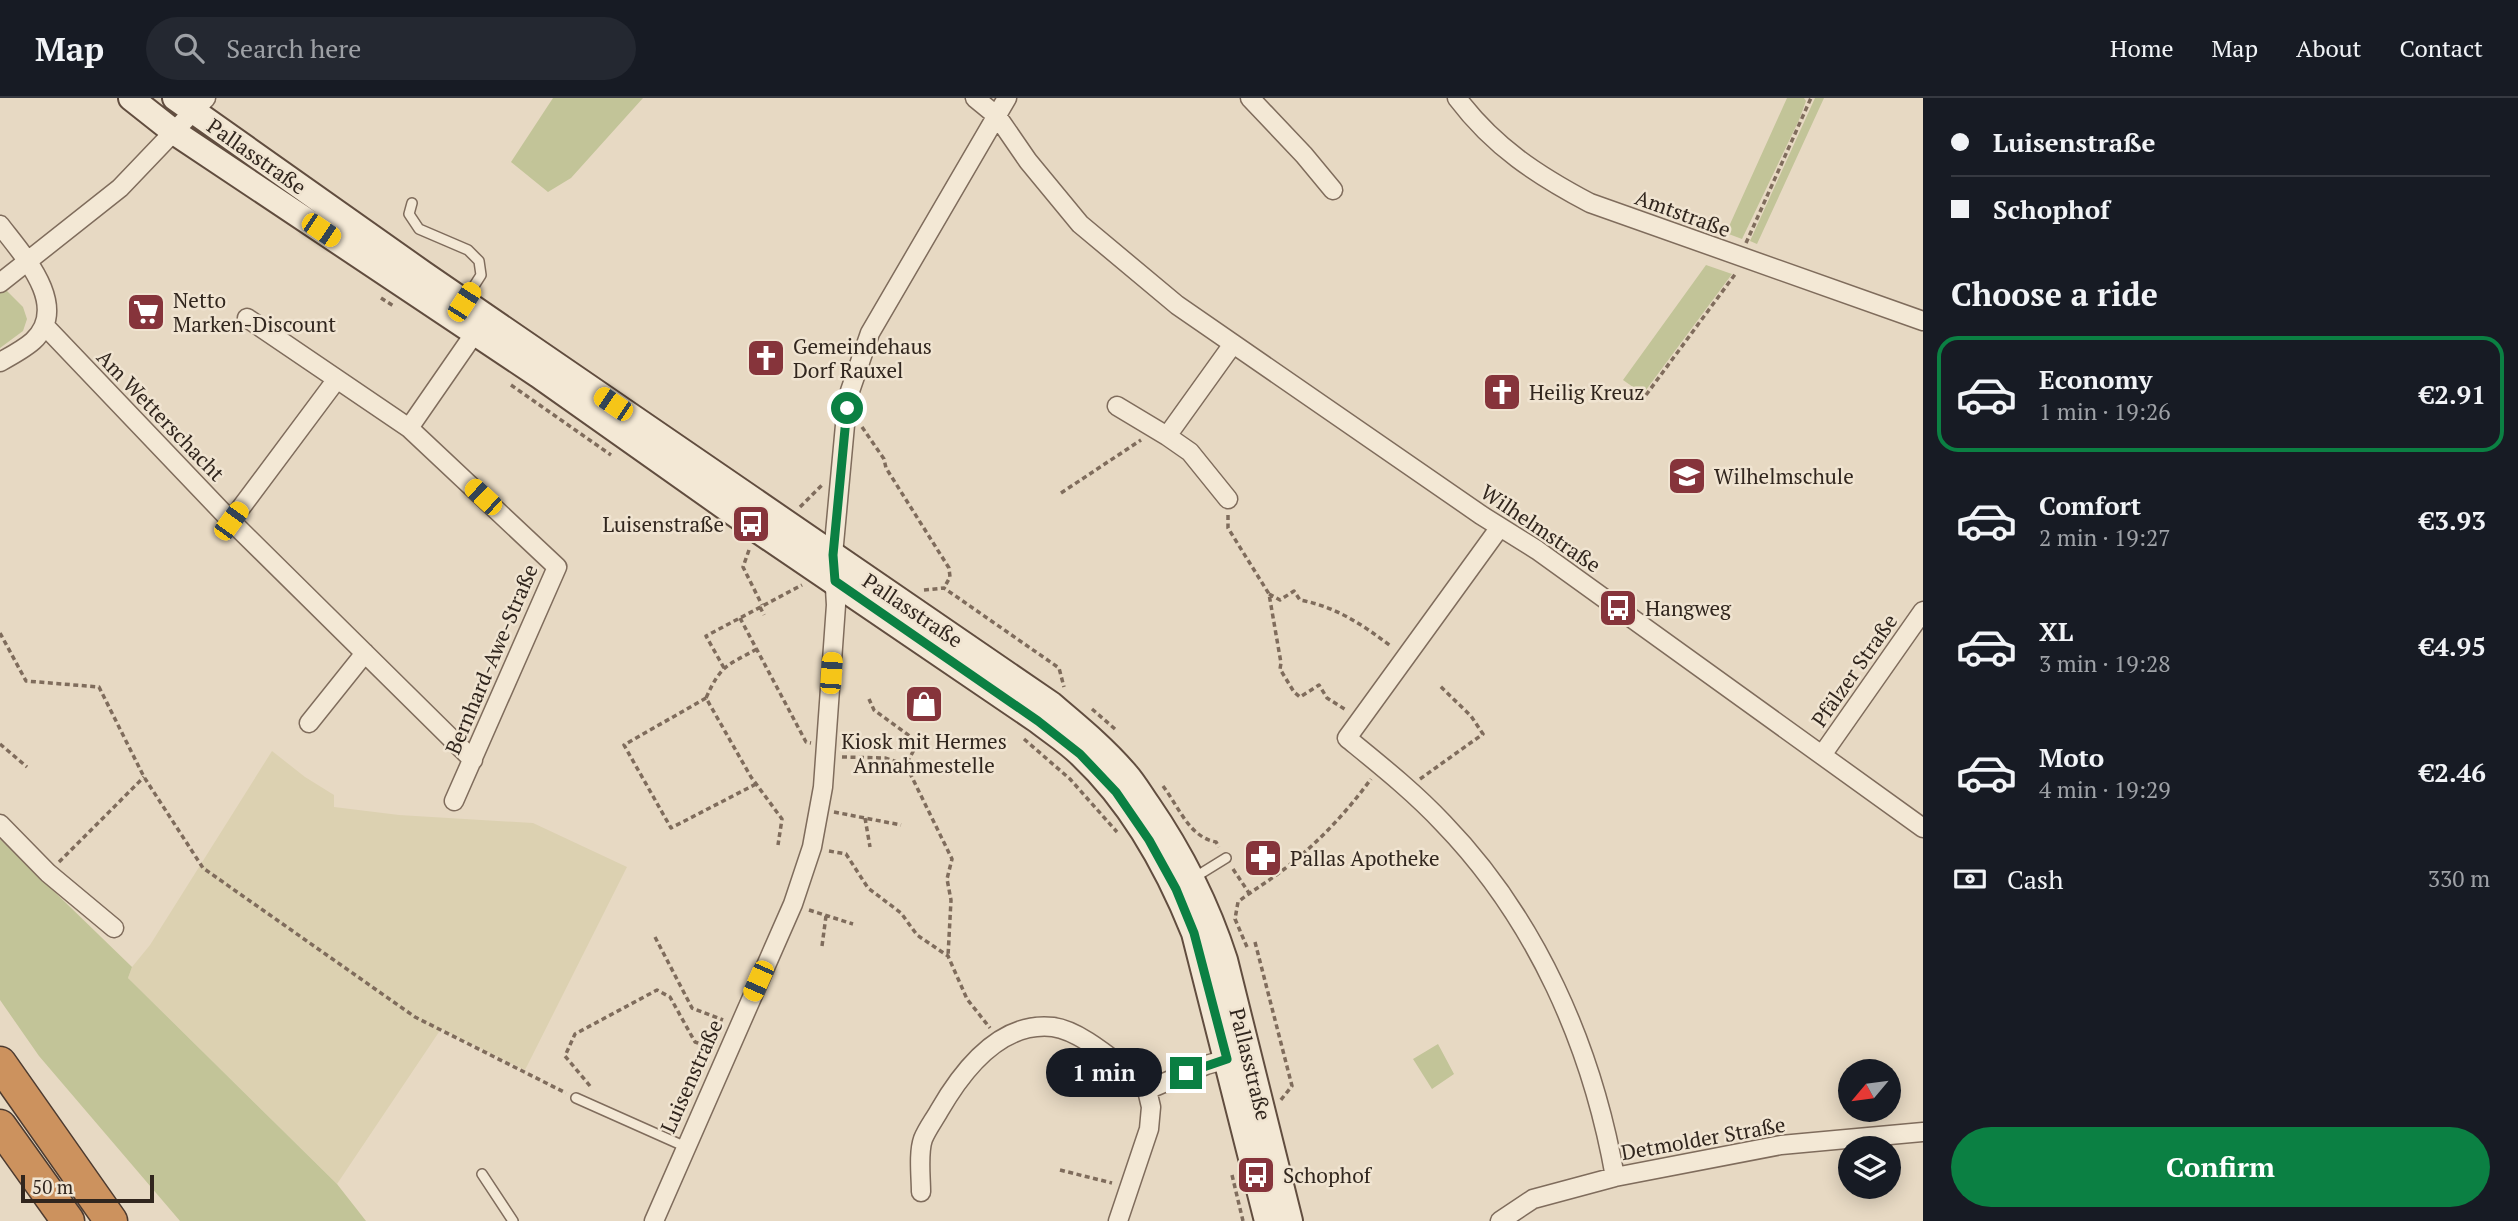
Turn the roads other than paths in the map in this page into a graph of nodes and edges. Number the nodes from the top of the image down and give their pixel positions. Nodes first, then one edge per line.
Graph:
1 (131, 98) edge
2 (975, 98) edge
3 (1007, 98) edge
4 (1250, 98) edge
5 (1457, 98) edge
6 (191, 102) edge
7 (997, 116) junction
8 (174, 132) junction
9 (1332, 190) dead end
10 (412, 203) dead end
11 (0, 225) edge
12 (27, 261) junction
13 (0, 283) edge
14 (464, 302) junction
15 (247, 318) dead end
16 (1923, 321) edge
17 (44, 325) junction
18 (480, 325) junction
19 (1233, 344) junction
20 (0, 362) edge
21 (337, 379) junction
22 (1117, 406) dead end
23 (409, 428) junction
24 (1159, 432) junction
25 (1228, 499) road end
26 (231, 521) junction
27 (1500, 527) junction
28 (833, 555) junction
29 (835, 581) junction
30 (1923, 611) edge
31 (365, 653) junction
32 (309, 723) dead end
33 (1822, 755) junction
34 (473, 760) junction
35 (454, 801) dead end
36 (0, 824) edge
37 (1923, 828) edge
38 (1226, 858) dead end
39 (1184, 884) junction
40 (114, 928) dead end
41 (1238, 1056) junction
42 (0, 1063) edge
43 (1147, 1090) junction
44 (576, 1098) road end
45 (41, 1123) junction
46 (3, 1130) edge
47 (1923, 1132) edge
48 (686, 1147) junction
49 (482, 1174) dead end
50 (1615, 1177) junction
51 (921, 1192) dead end
52 (1500, 1220) edge
53 (48, 1221) edge
54 (68, 1221) edge
55 (111, 1221) edge
56 (132, 1221) edge
57 (513, 1221) edge
58 (654, 1221) edge
59 (1118, 1221) edge
60 (1267, 1221) edge
61 (1290, 1221) edge

1 - 8 main road, Pallasstraße
2 - 7 street, Wilhelmstraße
3 - 7 street, Luisenstraße
4 - 9 street
5 - 16 street, Amtstraße
6 - 8 street
6 - 14 main road, Pallasstraße
7 - 19 street, Wilhelmstraße
7 - 28 street, Luisenstraße
8 - 12 street
8 - 18 main road, Pallasstraße
10 - 14 lane
11 - 12 street
12 - 13 street
12 - 17 street
14 - 18 main road, Pallasstraße
15 - 21 street, Bernhard-Awe-Straße
17 - 20 street
17 - 26 street, Am Wetterschacht
18 - 23 street
18 - 28 main road, Pallasstraße
18 - 29 main road, Pallasstraße
19 - 24 street
19 - 27 street, Wilhelmstraße
21 - 23 street, Bernhard-Awe-Straße
21 - 26 street
22 - 24 street
23 - 34 street, Bernhard-Awe-Straße
24 - 25 street
26 - 31 street, Am Wetterschacht
27 - 33 street, Wilhelmstraße
27 - 50 street
28 - 29 street, Luisenstraße
28 - 39 main road, Pallasstraße
29 - 39 main road, Pallasstraße
29 - 48 street, Luisenstraße
30 - 33 street, Pfälzer Straße
31 - 32 street
31 - 34 street, Am Wetterschacht
33 - 37 street, Wilhelmstraße
34 - 35 street, Bernhard-Awe-Straße
36 - 40 street
38 - 39 lane
39 - 41 main road, Pallasstraße
41 - 43 street
41 - 60 main road, Pallasstraße
41 - 61 main road, Pallasstraße
42 - 45 highway
43 - 51 street
43 - 59 street
44 - 48 lane
45 - 55 highway
45 - 56 highway
46 - 53 highway
46 - 54 highway
47 - 50 street, Detmolder Straße
48 - 58 street, Luisenstraße
49 - 57 lane
50 - 52 street, Detmolder Straße

